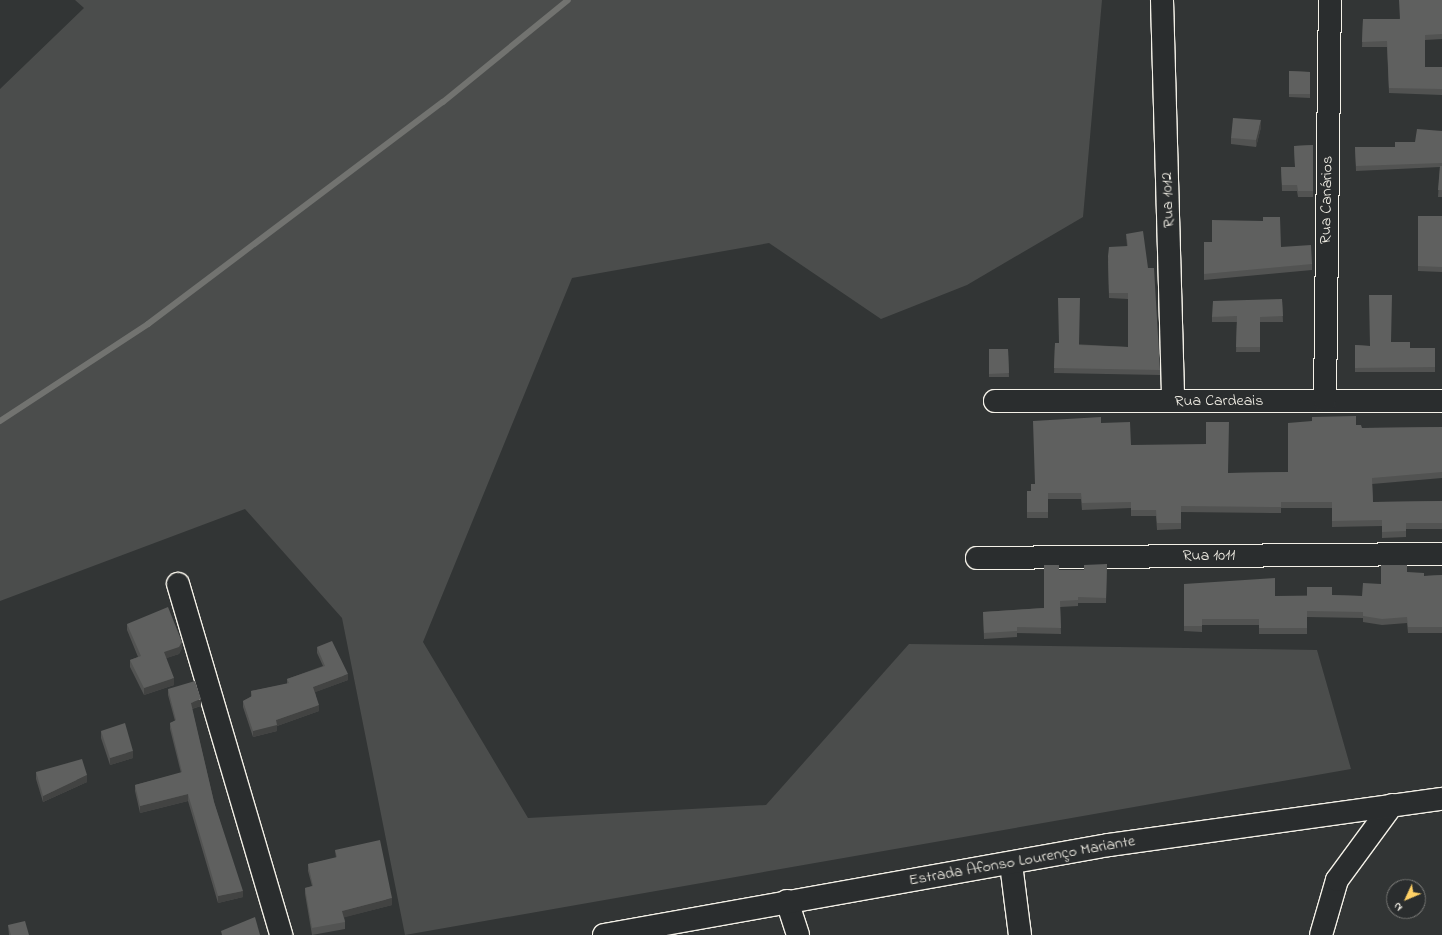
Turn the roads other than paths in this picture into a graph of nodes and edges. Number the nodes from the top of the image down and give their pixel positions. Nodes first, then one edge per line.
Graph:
1 (1162, 0) edge
2 (1330, 0) edge
3 (1325, 400) junction
4 (995, 401) dead end
5 (1174, 401) junction
6 (1442, 401) edge
7 (1442, 554) edge
8 (977, 558) dead end
9 (178, 584) dead end
10 (1442, 799) edge
11 (1392, 805) junction
12 (1011, 864) junction
13 (787, 900) junction
14 (281, 935) edge
15 (604, 935) edge
16 (798, 935) edge
17 (1020, 935) edge
18 (1321, 935) edge

1 - 5 street, Rua 1012
2 - 3 street, Rua Canários
3 - 5 street, Rua Cardeais
3 - 6 street, Rua Cardeais
4 - 5 street, Rua Cardeais
7 - 8 street, Rua 1011
9 - 14 street
10 - 11 street, Estrada Afonso Lourenço Mariante
11 - 12 street, Estrada Afonso Lourenço Mariante
11 - 18 street
12 - 13 street, Estrada Afonso Lourenço Mariante
12 - 17 street
13 - 15 street, Estrada Afonso Lourenço Mariante
13 - 16 street

